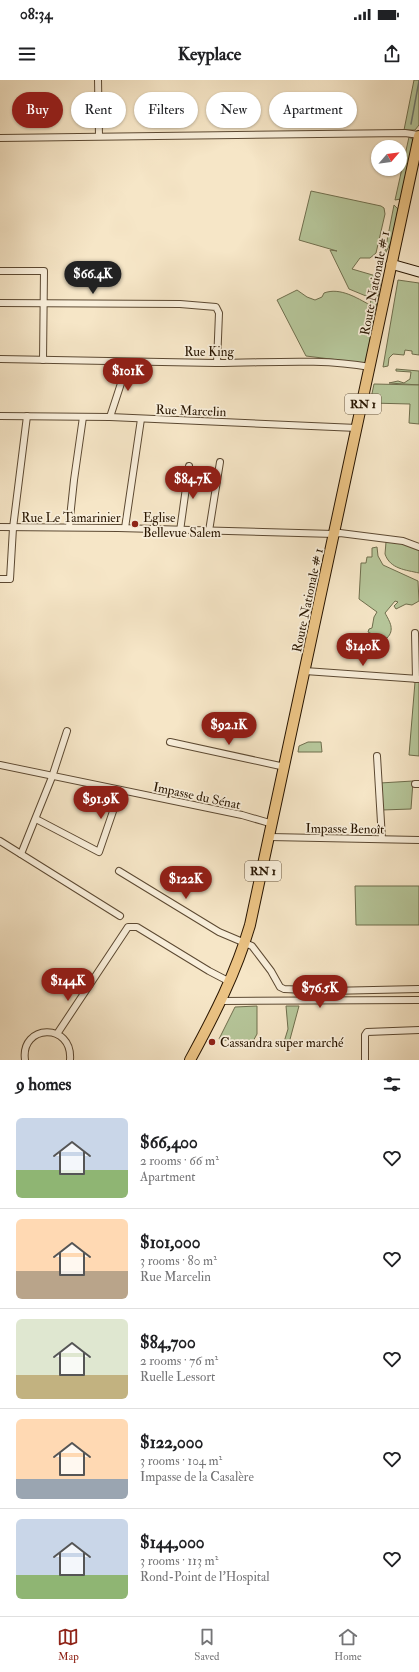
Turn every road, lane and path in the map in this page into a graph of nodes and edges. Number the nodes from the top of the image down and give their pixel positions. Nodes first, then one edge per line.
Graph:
1 (98, 80) edge
2 (419, 135) edge
3 (100, 136) junction
4 (0, 138) edge
5 (392, 264) junction
6 (0, 271) edge
7 (419, 272) edge
8 (0, 303) edge
9 (43, 303) junction
10 (0, 359) edge
11 (43, 360) junction
12 (128, 362) junction
13 (217, 363) junction
14 (370, 367) junction
15 (0, 416) edge
16 (27, 416) junction
17 (84, 417) junction
18 (110, 417) junction
19 (141, 419) junction
20 (357, 428) junction
21 (220, 462) dead end
22 (189, 466) dead end
23 (70, 527) junction
24 (0, 528) edge
25 (13, 528) junction
26 (125, 528) junction
27 (180, 531) junction
28 (209, 531) junction
29 (334, 534) junction
30 (419, 547) edge
31 (0, 579) edge
32 (415, 632) dead end
33 (305, 671) junction
34 (417, 679) edge
35 (67, 731) dead end
36 (170, 742) dead end
37 (377, 756) dead end
38 (0, 765) edge
39 (285, 767) junction
40 (52, 777) junction
41 (120, 791) junction
42 (36, 819) junction
43 (273, 824) junction
44 (270, 837) junction
45 (382, 840) junction
46 (419, 840) edge
47 (0, 841) edge
48 (22, 854) junction
49 (119, 871) dead end
50 (120, 916) dead end
51 (245, 944) junction
52 (230, 982) junction
53 (419, 989) edge
54 (419, 1000) edge
55 (221, 1001) junction
56 (419, 1030) edge
57 (57, 1034) junction
58 (365, 1058) edge
59 (25, 1060) edge
60 (70, 1060) edge
61 (190, 1060) edge

1 - 3 street
2 - 3 street
2 - 5 main road, Route Nationale # 1 / RN 1
3 - 4 street
5 - 7 street
5 - 14 main road, Route Nationale # 1 / RN 1
6 - 9 street
8 - 9 street
9 - 11 street
9 - 13 street
10 - 11 street, Rue King
11 - 12 street, Rue King
12 - 13 street, Rue King
12 - 18 street
13 - 14 street, Rue King
14 - 20 main road, Route Nationale # 1 / RN 1
15 - 16 street, Rue Marcelin
16 - 17 street, Rue Marcelin
16 - 25 street
17 - 18 street, Rue Marcelin
17 - 23 street
18 - 19 street, Rue Marcelin
19 - 20 street, Rue Marcelin
19 - 26 street
20 - 29 main road, Route Nationale # 1 / RN 1
21 - 28 street
22 - 27 street
23 - 25 street, Rue Le Tamarinier
23 - 26 street, Rue Le Tamarinier
24 - 25 street, Rue Le Tamarinier
25 - 31 street
26 - 27 street, Rue Le Tamarinier
27 - 28 street, Rue Le Tamarinier
28 - 29 street, Rue Le Tamarinier
29 - 30 street, Rue Le Tamarinier
29 - 33 main road, Route Nationale # 1 / RN 1
32 - 34 street
33 - 34 street
33 - 39 main road, Route Nationale # 1 / RN 1
35 - 40 street
36 - 39 street
37 - 45 street
38 - 40 street, Impasse du Sénat
39 - 43 main road, Route Nationale # 1 / RN 1
40 - 41 street, Impasse du Sénat
40 - 42 street
41 - 42 street
41 - 43 street, Impasse du Sénat
42 - 48 street
43 - 44 main road, Route Nationale # 1 / RN 1
44 - 45 street, Impasse Benoît
44 - 51 main road, Route Nationale # 1 / RN 1
45 - 46 street, Impasse Benoît
47 - 48 street
48 - 50 street
49 - 51 street
51 - 52 main road, Route Nationale # 1 / RN 1
51 - 53 street
52 - 55 main road, Route Nationale # 1 / RN 1
52 - 57 street
54 - 55 street
55 - 61 main road, Route Nationale # 1 / RN 1
56 - 58 street
57 - 59 street
57 - 60 street

